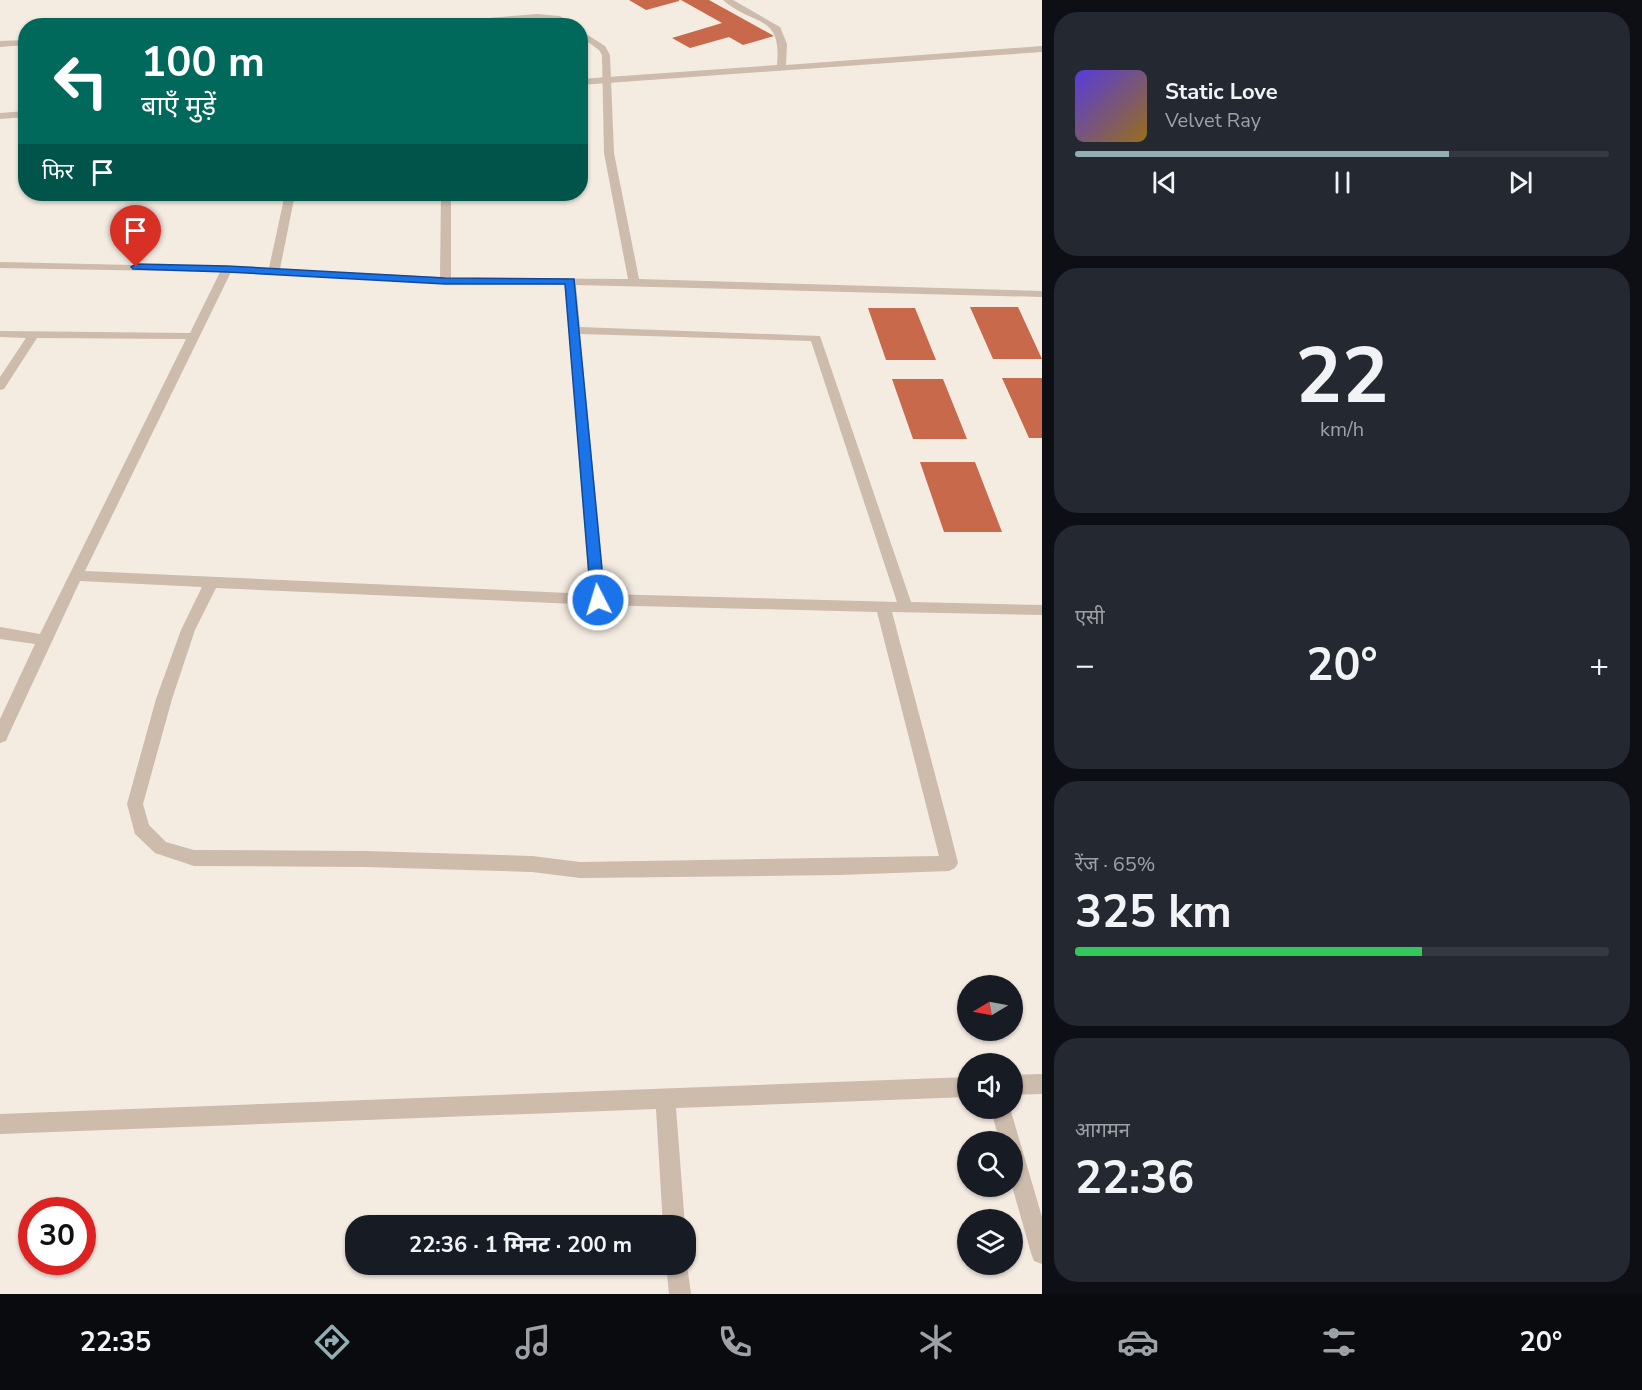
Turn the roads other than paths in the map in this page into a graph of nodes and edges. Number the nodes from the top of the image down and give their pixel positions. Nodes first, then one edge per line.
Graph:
1 (727, 0) edge
2 (515, 18) edge
3 (557, 18) edge
4 (588, 38) edge
5 (18, 43) edge
6 (0, 44) edge
7 (1042, 49) edge
8 (781, 68) junction
9 (607, 80) junction
10 (588, 81) edge
11 (18, 115) edge
12 (0, 116) edge
13 (289, 201) edge
14 (446, 201) edge
15 (0, 265) edge
16 (227, 269) junction
17 (274, 271) junction
18 (445, 281) junction
19 (570, 281) junction
20 (634, 282) junction
21 (1042, 294) edge
22 (573, 330) junction
23 (0, 334) edge
24 (34, 334) junction
25 (192, 336) junction
26 (0, 386) edge
27 (75, 576) junction
28 (212, 582) junction
29 (598, 600) junction
30 (883, 607) junction
31 (906, 608) junction
32 (1042, 610) edge
33 (0, 633) edge
34 (44, 640) junction
35 (0, 736) edge
36 (1042, 1084) edge
37 (1023, 1085) edge
38 (957, 1087) edge
39 (665, 1098) junction
40 (0, 1124) edge
41 (1023, 1188) edge
42 (673, 1215) edge
43 (1042, 1253) edge
44 (678, 1275) edge
45 (680, 1294) edge

1 - 8 street
2 - 3 street
4 - 9 street
5 - 6 street
7 - 8 street
8 - 9 street
9 - 10 street
9 - 20 street
11 - 12 street
13 - 17 street
14 - 18 street
15 - 16 street
16 - 17 street
16 - 25 street
17 - 18 street
18 - 19 street
19 - 20 street
19 - 22 street
20 - 21 street
22 - 29 street
22 - 31 street
23 - 24 street
24 - 25 street
24 - 26 street
25 - 27 street
27 - 28 street
27 - 34 street
28 - 29 street
28 - 30 street
29 - 30 street
30 - 31 street
31 - 32 street
33 - 34 street
34 - 35 street
36 - 37 street
38 - 39 street
39 - 40 street
39 - 42 street
41 - 43 street
44 - 45 street

